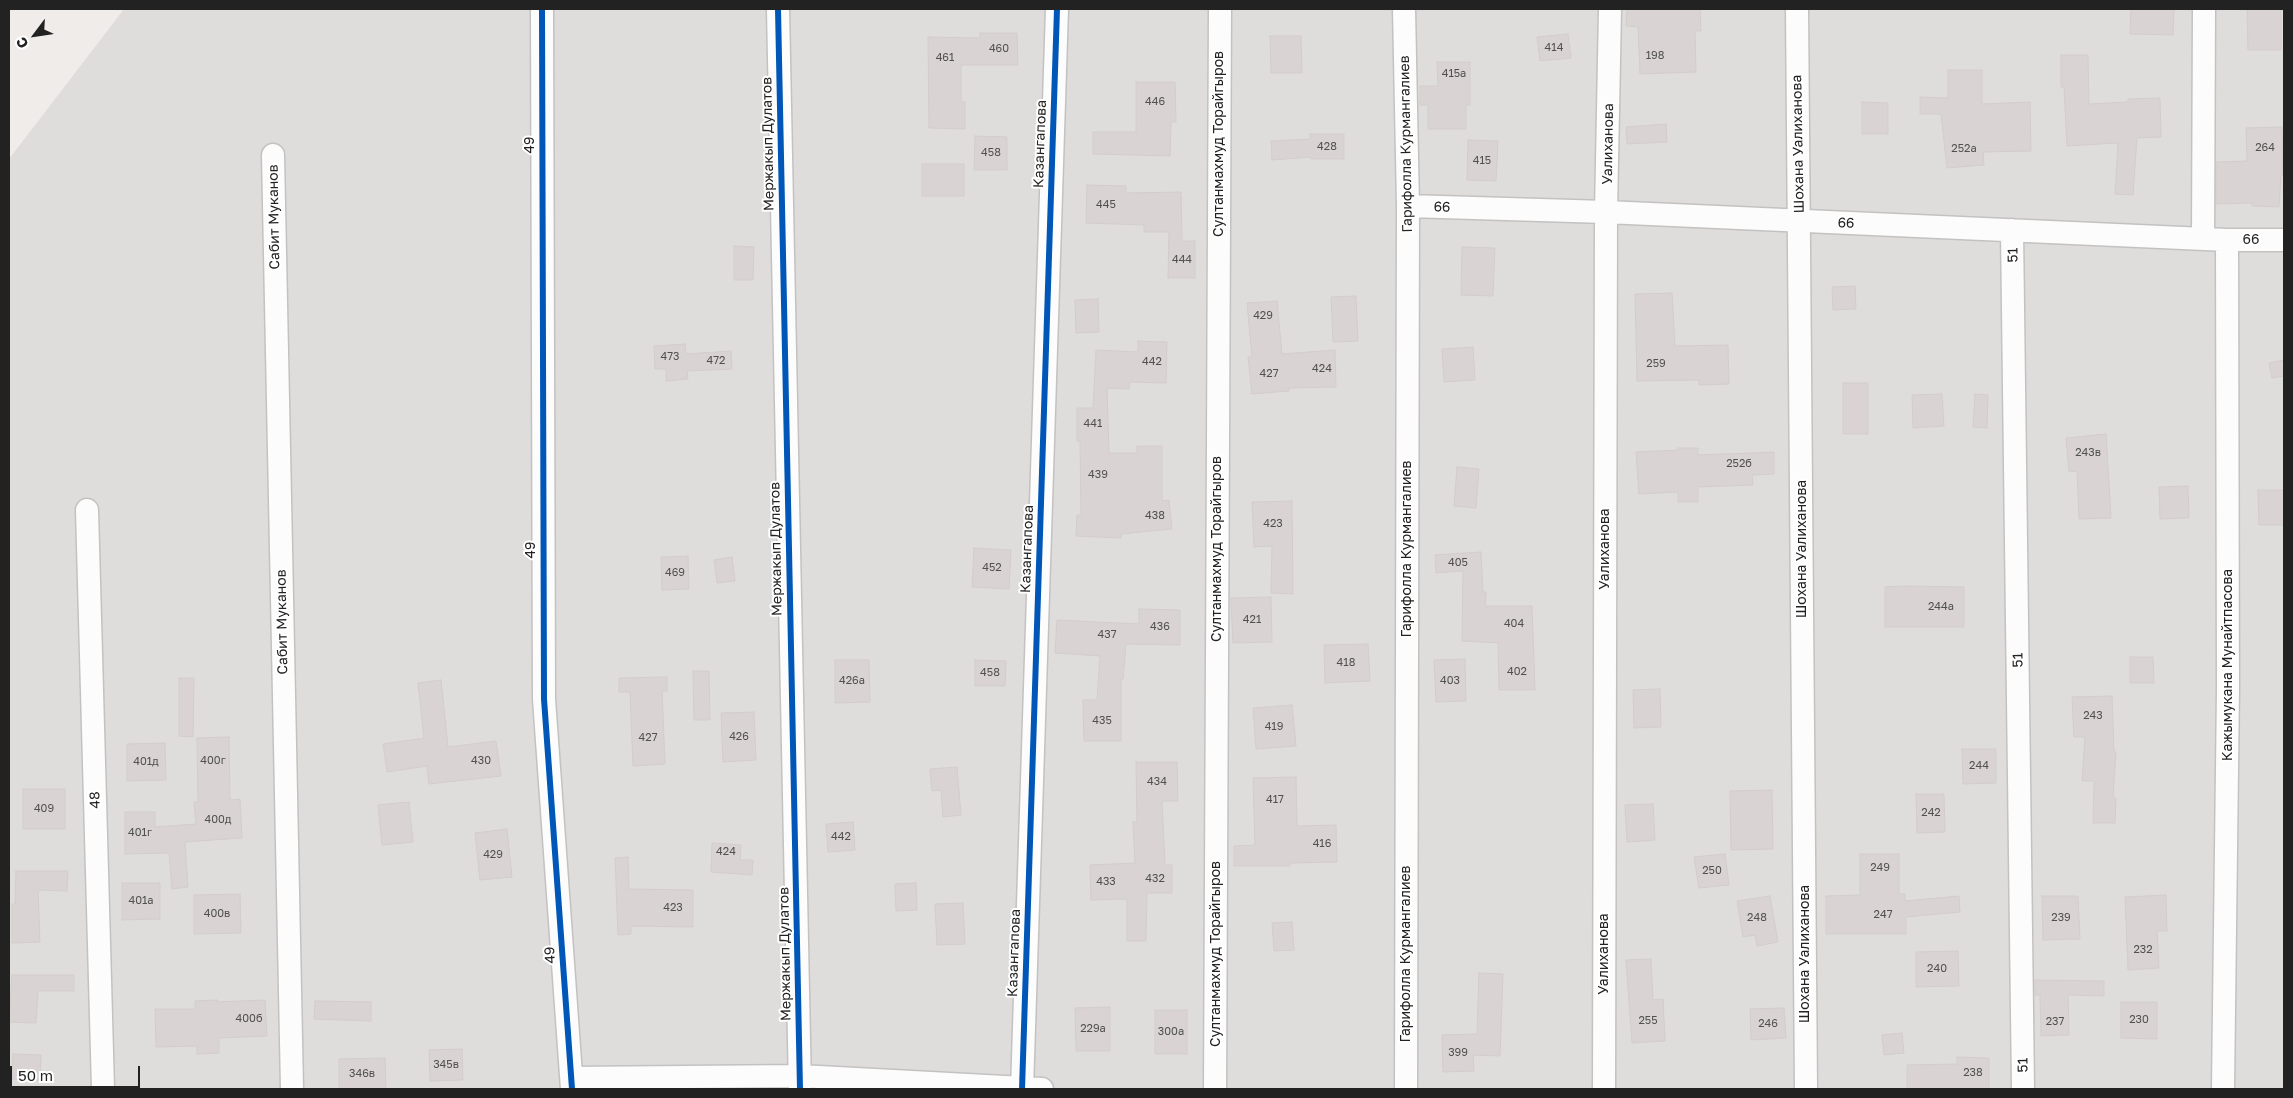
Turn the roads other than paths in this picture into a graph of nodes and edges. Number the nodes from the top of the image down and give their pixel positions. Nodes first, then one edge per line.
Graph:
1 (542, 9) edge
2 (778, 9) edge
3 (1057, 9) edge
4 (1220, 9) edge
5 (1404, 9) edge
6 (1610, 9) edge
7 (1796, 9) edge
8 (2204, 9) edge
9 (273, 154) dead end
10 (1408, 206) junction
11 (1606, 212) junction
12 (1800, 222) junction
13 (2012, 230) junction
14 (2203, 239) junction
15 (2227, 240) junction
16 (2284, 240) edge
17 (87, 510) dead end
18 (800, 1083) edge
19 (572, 1084) edge
20 (103, 1089) edge
21 (292, 1089) edge
22 (1022, 1089) edge
23 (1042, 1089) edge
24 (1215, 1089) edge
25 (1406, 1089) edge
26 (1604, 1089) edge
27 (1806, 1089) edge
28 (2023, 1089) edge
29 (2223, 1089) edge

1 - 19 street, 49
2 - 18 street, Мержакып Дулатов
3 - 22 street, Казангапова
4 - 24 street, Султанмахмуд Торайгыров
5 - 10 street, Гарифолла Курмангалиев
6 - 11 street, Уалиханова
7 - 12 street, Шохана Уалиханова
8 - 14 street
9 - 21 street, Сабит Муканов
10 - 11 street, 66
10 - 25 street, Гарифолла Курмангалиев
11 - 12 street, 66
11 - 26 street, Уалиханова
12 - 13 street, 66
12 - 27 street, Шохана Уалиханова
13 - 14 street, 66
13 - 28 street, 51
14 - 15 street, 66
15 - 16 street, 66
15 - 29 street, Кажымукана Мунайтпасова
17 - 20 street, 48
18 - 19 street
18 - 22 street
22 - 23 street

